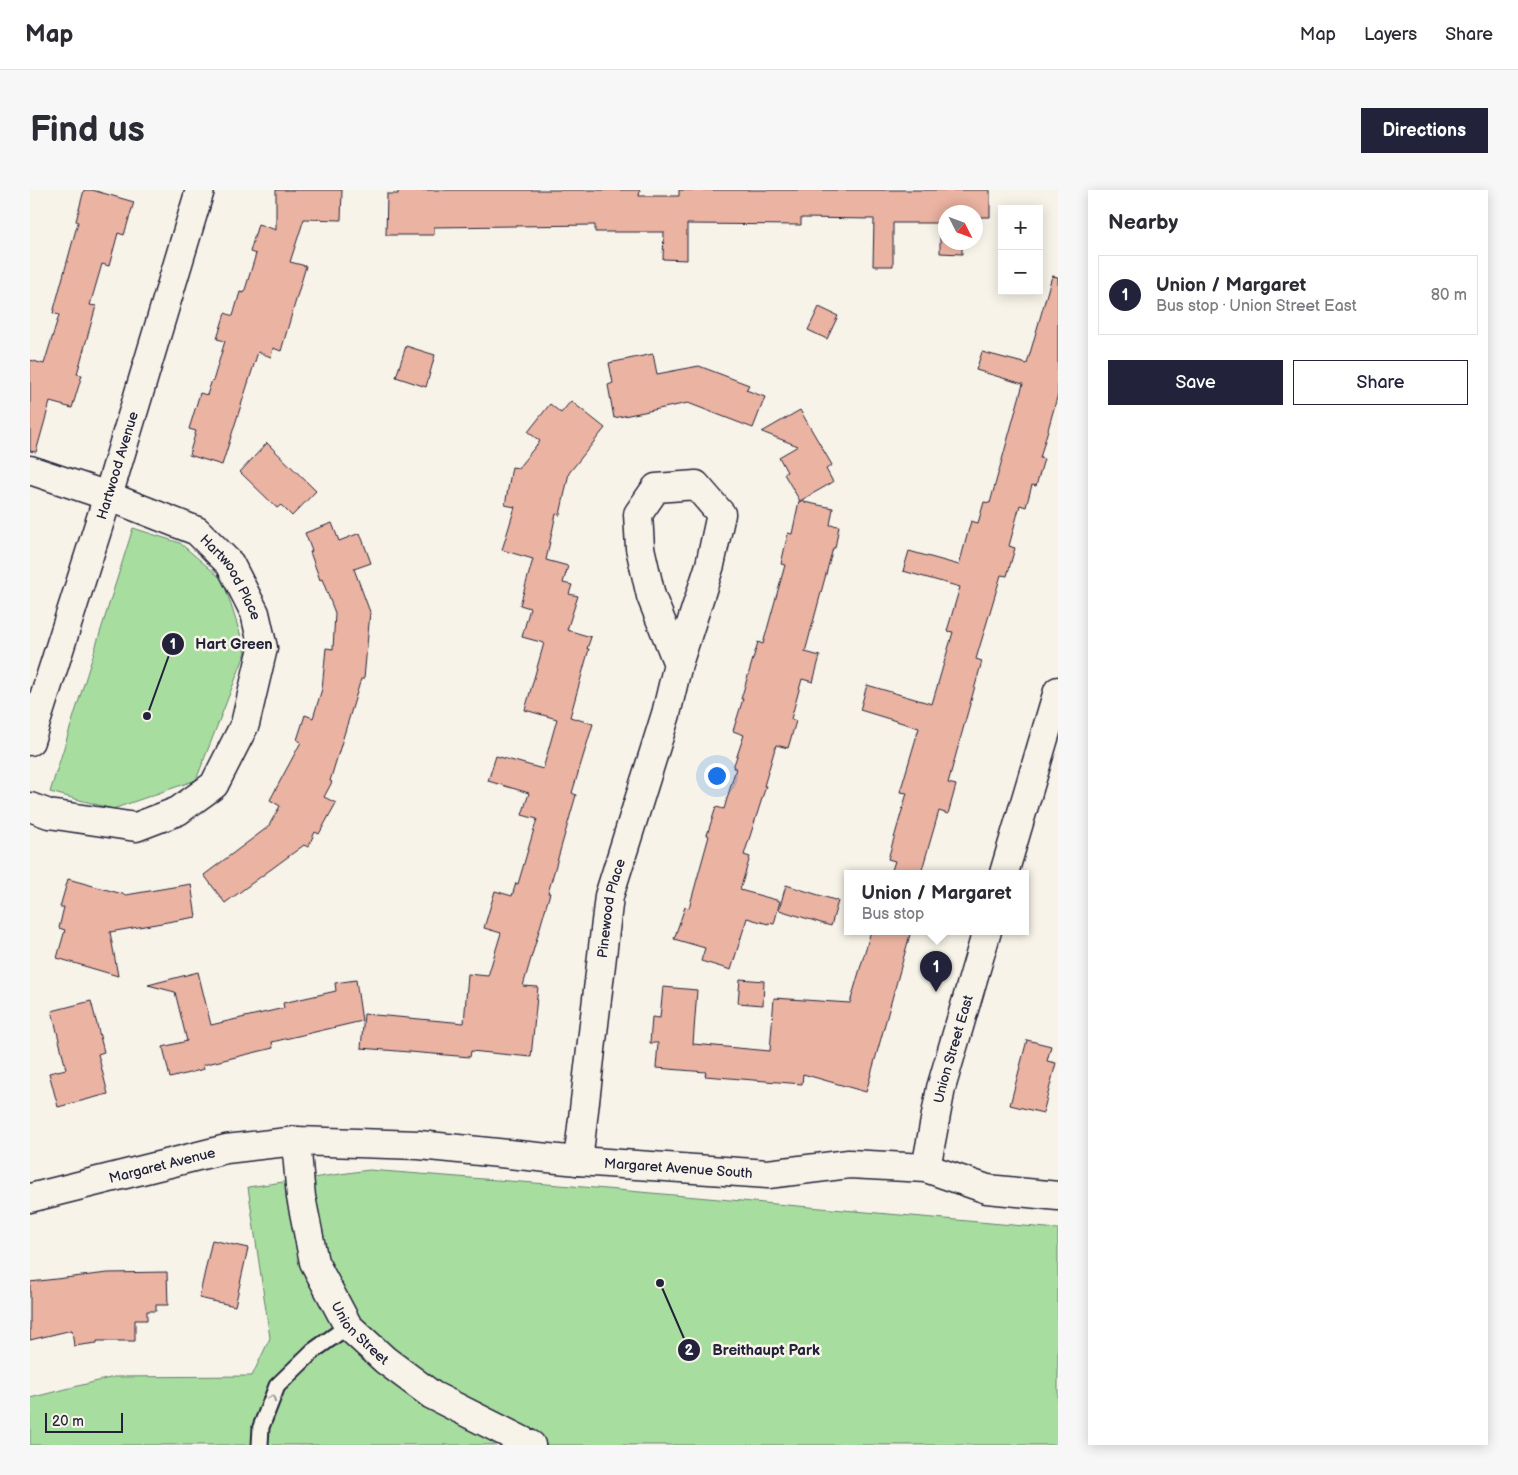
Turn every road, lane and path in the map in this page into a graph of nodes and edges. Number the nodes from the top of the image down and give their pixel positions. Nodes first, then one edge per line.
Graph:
1 (200, 190) edge
2 (30, 470) edge
3 (108, 496) junction
4 (678, 664) junction
5 (1058, 691) edge
6 (30, 741) edge
7 (30, 807) edge
8 (1005, 870) edge
9 (987, 935) edge
10 (296, 1141) junction
11 (578, 1161) junction
12 (926, 1168) junction
13 (1058, 1196) edge
14 (30, 1198) edge
15 (348, 1326) junction
16 (260, 1445) edge
17 (531, 1445) edge

1 - 3 street, Hartwood Avenue
2 - 3 street, Hartwood Place
3 - 6 street, Hartwood Avenue
3 - 7 street, Hartwood Place
4 - 4 street, Pinewood Place
4 - 11 street, Pinewood Place
5 - 8 street
9 - 12 street, Union Street East
10 - 11 street, Margaret Avenue South
10 - 14 street, Margaret Avenue
10 - 15 street, Union Street
11 - 12 street, Margaret Avenue South
12 - 13 street, Margaret Avenue South
16 -> 15 lane
15 - 17 street, Union Street

